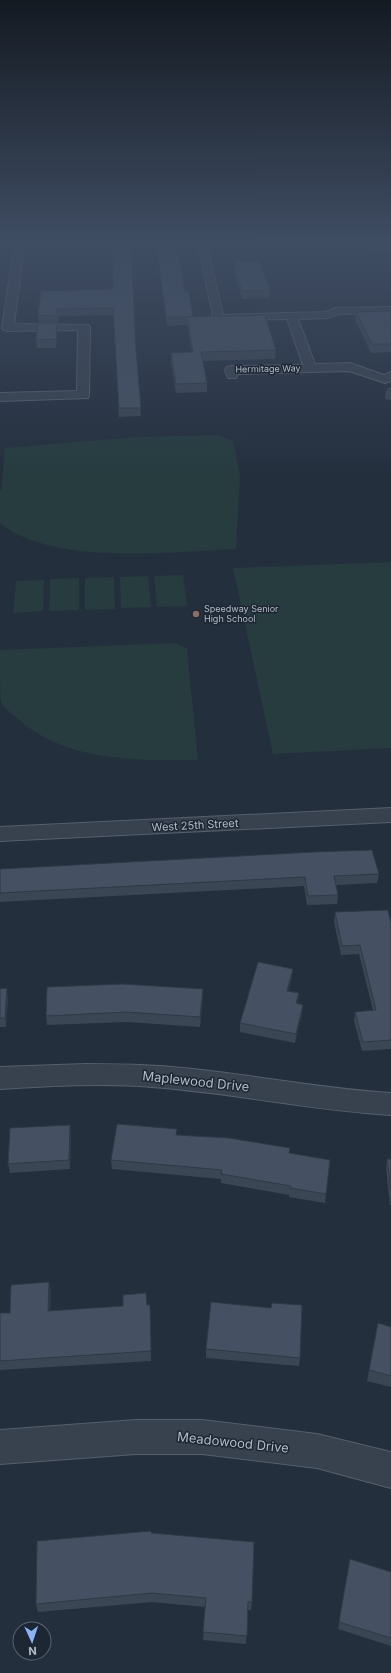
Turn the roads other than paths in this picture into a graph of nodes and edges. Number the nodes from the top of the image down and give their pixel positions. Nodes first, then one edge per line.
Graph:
1 (9, 319) edge
2 (292, 319) edge
3 (310, 368) junction
4 (232, 375) dead end
5 (391, 376) edge
6 (0, 397) edge
7 (391, 815) edge
8 (0, 834) edge
9 (0, 1078) edge
10 (391, 1104) edge
11 (0, 1447) edge
12 (391, 1470) edge

1 - 6 street
2 - 3 street, Hermitage Way
3 - 4 street, Hermitage Way
3 - 5 street, Hermitage Way
7 - 8 street, West 25th Street
9 - 10 street, Maplewood Drive
11 - 12 street, Meadowood Drive

